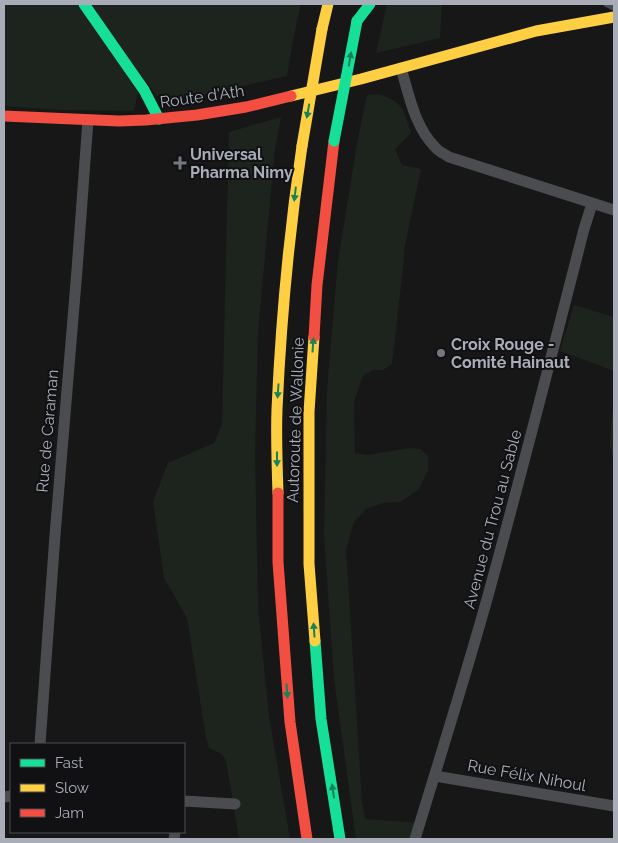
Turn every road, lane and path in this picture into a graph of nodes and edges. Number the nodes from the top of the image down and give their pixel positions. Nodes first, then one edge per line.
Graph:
1 (84, 4) edge
2 (328, 4) edge
3 (360, 4) edge
4 (370, 4) edge
5 (605, 4) edge
6 (614, 8) edge
7 (614, 17) edge
8 (357, 21) junction
9 (588, 22) junction
10 (401, 68) junction
11 (4, 116) edge
12 (158, 119) junction
13 (88, 120) junction
14 (592, 204) junction
15 (614, 210) edge
16 (40, 743) edge
17 (435, 776) junction
18 (185, 801) edge
19 (235, 804) dead end
20 (614, 806) edge
21 (306, 839) edge
22 (340, 839) edge
23 (415, 839) edge

1 - 12 main road
2 -> 21 main road, Autoroute de Wallonie, bridge
3 - 8 main road, Autoroute de Wallonie
4 - 8 main road
5 - 6 lane
5 - 9 main road
7 - 9 main road, Route d'Ath
22 -> 8 main road, Autoroute de Wallonie, bridge
9 - 10 main road, Route d'Ath
10 - 12 main road, Route d'Ath
10 - 14 street
11 - 13 main road, Route d'Ath
12 - 13 main road, Route d'Ath
13 - 16 street, Rue de Caraman
14 - 15 street
14 - 17 street, Avenue du Trou au Sable
17 - 20 street, Rue Félix Nihoul
17 - 23 street, Avenue du Trou au Sable
18 - 19 street

